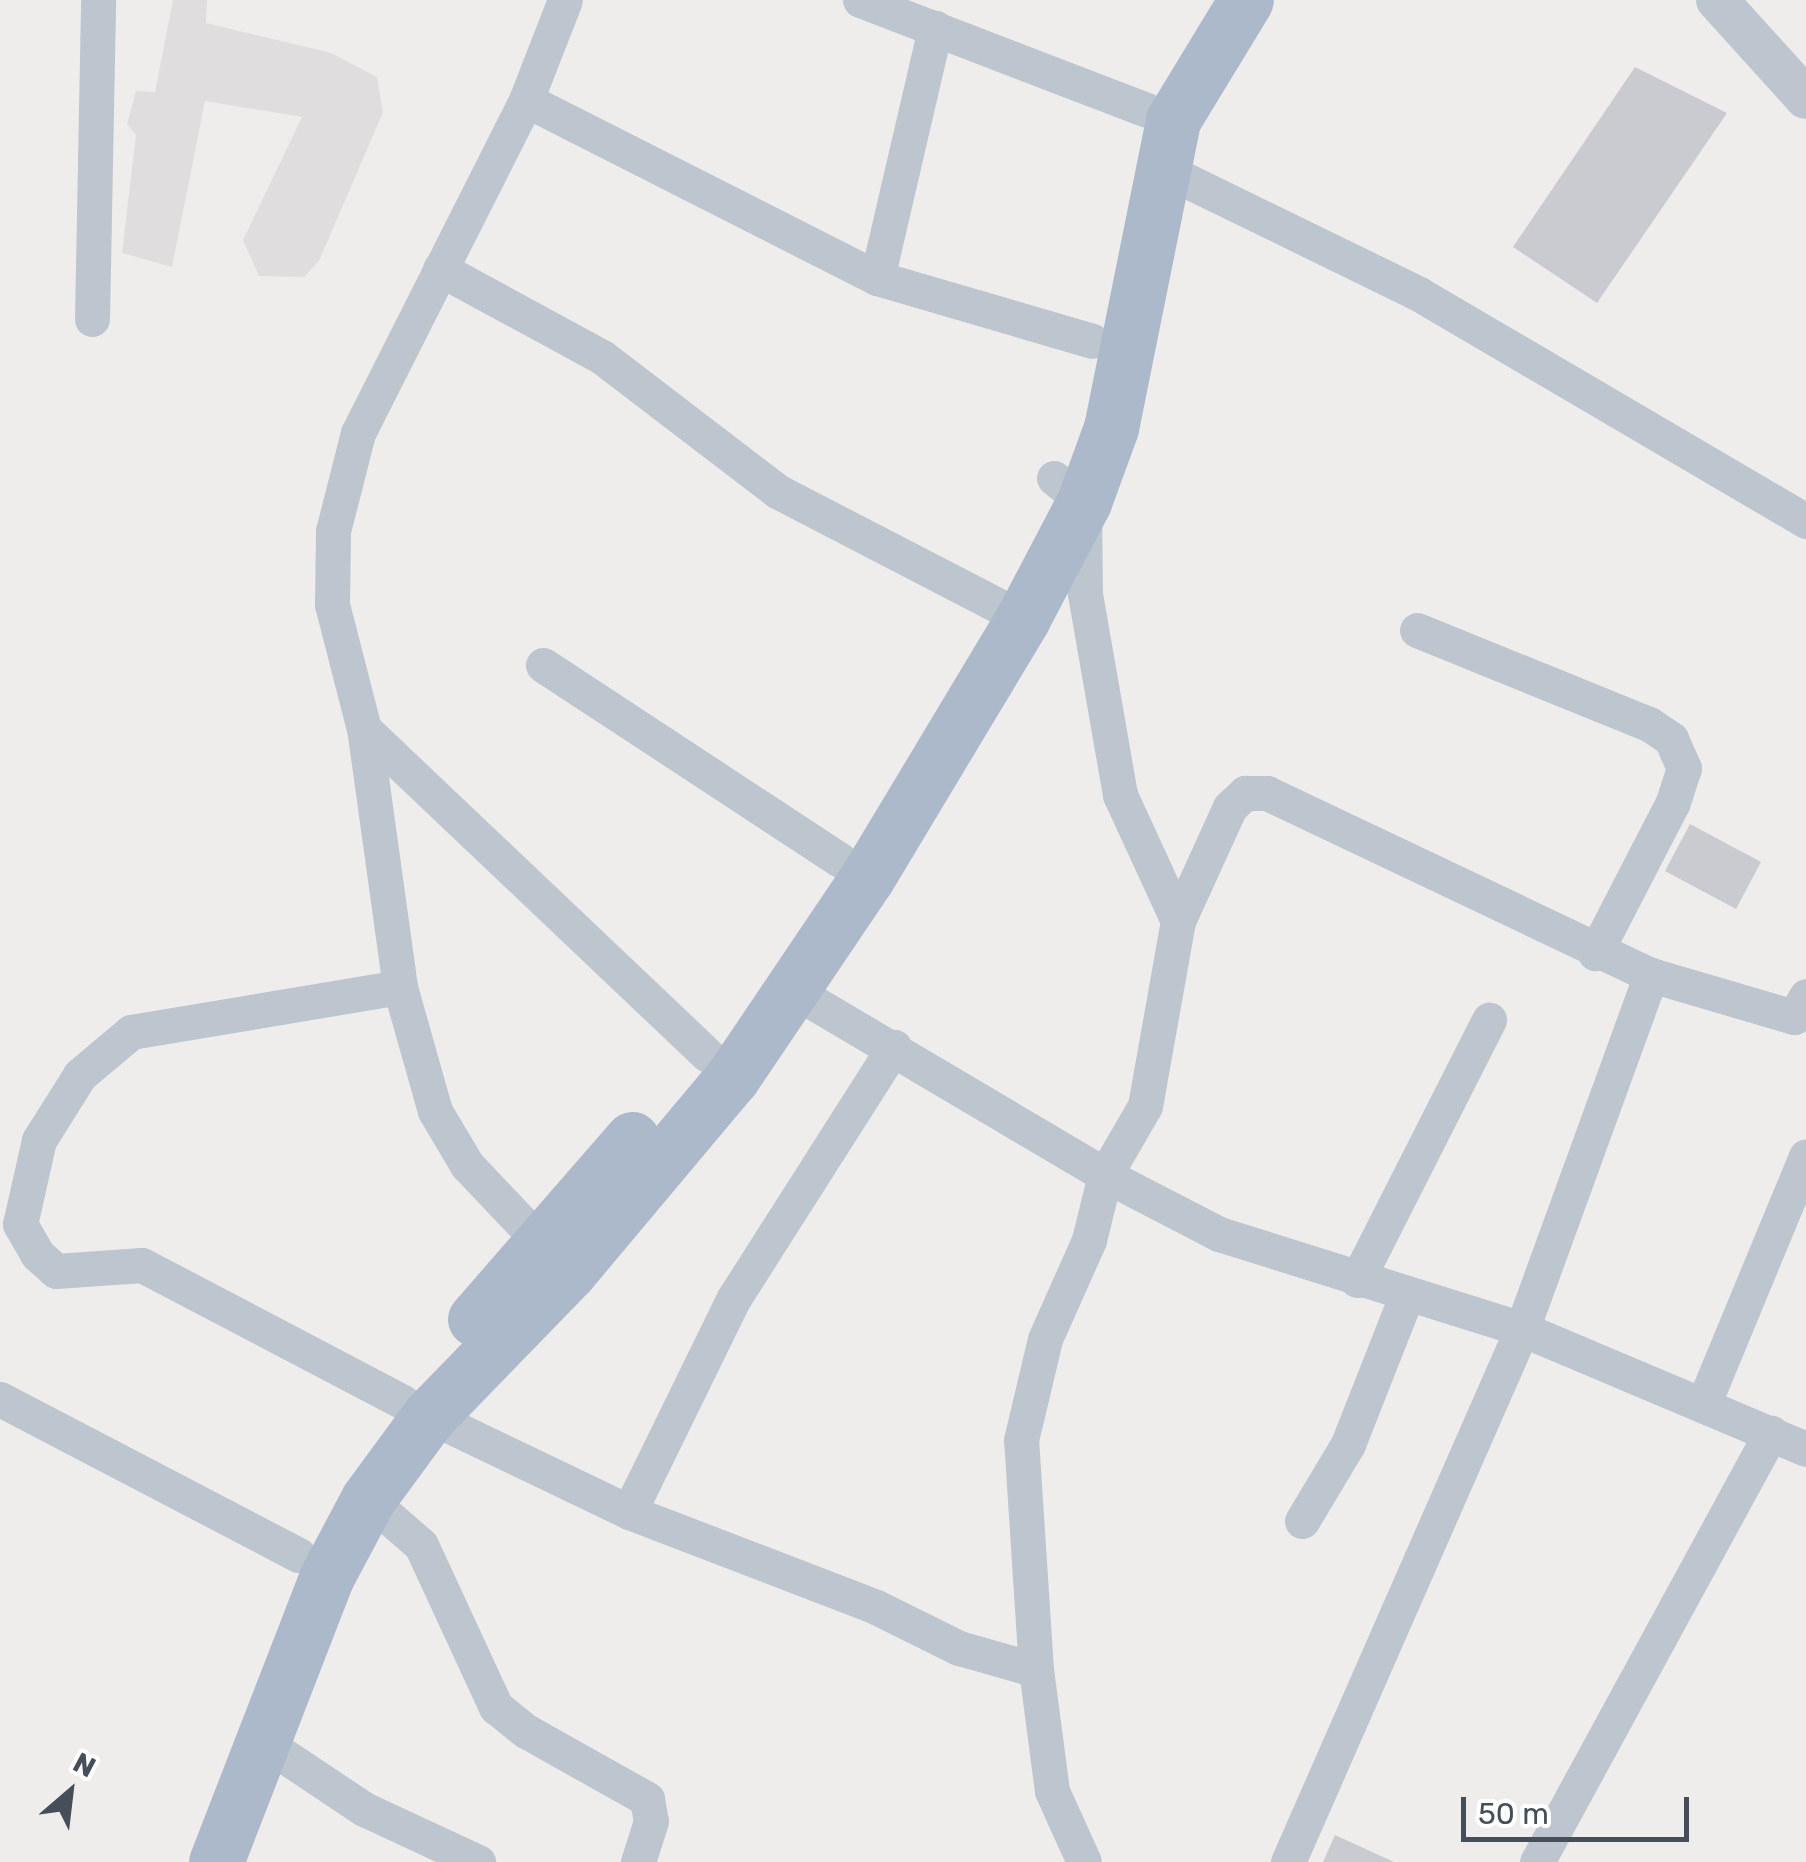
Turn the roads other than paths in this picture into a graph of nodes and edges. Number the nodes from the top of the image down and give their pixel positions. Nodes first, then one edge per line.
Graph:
1 (98, 0) edge
2 (565, 0) edge
3 (860, 0) edge
4 (1210, 0) edge
5 (1246, 0) edge
6 (1718, 0) edge
7 (936, 28) junction
8 (1806, 98) edge
9 (526, 100) junction
10 (1147, 110) junction
11 (1160, 167) junction
12 (440, 269) junction
13 (877, 278) junction
14 (92, 318) dead end
15 (1092, 341) junction
16 (1069, 490) junction
17 (1806, 521) edge
18 (997, 605) junction
19 (1416, 630) dead end
20 (543, 665) dead end
21 (364, 729) junction
22 (840, 860) junction
23 (1178, 921) junction
24 (1595, 954) junction
25 (1651, 975) junction
26 (400, 987) junction
27 (794, 991) junction
28 (1802, 1012) edge
29 (1489, 1020) dead end
30 (894, 1047) junction
31 (707, 1054) junction
32 (1806, 1156) edge
33 (1106, 1175) junction
34 (541, 1244) junction
35 (1357, 1280) junction
36 (1406, 1297) junction
37 (1522, 1329) junction
38 (0, 1399) edge
39 (1703, 1405) junction
40 (416, 1409) junction
41 (1794, 1436) edge
42 (368, 1499) junction
43 (629, 1512) junction
44 (1302, 1521) dead end
45 (299, 1555) junction
46 (1036, 1670) junction
47 (259, 1739) junction
48 (188, 1862) edge
49 (216, 1862) edge
50 (478, 1862) edge
51 (638, 1862) edge
52 (1084, 1862) edge
53 (1288, 1862) edge
54 (1537, 1862) edge

1 - 14 street
2 - 9 street
3 - 7 street
4 - 10 main road
5 - 11 main road
6 - 8 street
7 - 10 street
7 - 13 street
9 - 12 street
9 - 13 street
10 - 15 main road
11 - 16 main road
11 - 17 street
12 - 18 street
12 - 21 street
13 - 15 street
15 - 16 main road
16 - 18 main road
16 - 23 street
16 - 27 main road
18 - 22 main road
19 - 24 street
20 - 22 street
21 - 26 street
21 - 31 street
22 - 31 main road
23 - 24 street
23 - 33 street
24 - 25 street
25 - 28 street
25 - 37 street
26 - 34 street
26 - 40 street
27 - 30 street
27 - 40 main road
29 - 35 street
30 - 33 street
30 - 43 street
31 - 34 main road
32 - 39 street
33 - 35 street
33 - 46 street
34 - 40 main road
35 - 36 street
36 - 37 street
36 - 44 street
37 - 39 street
37 - 53 street
38 - 45 street
39 - 41 street
40 - 42 main road
40 - 43 street
40 - 45 main road
41 - 54 street
42 - 47 main road
42 - 51 street
43 - 46 street
45 - 48 main road
46 - 52 street
47 - 49 main road
47 - 50 street

